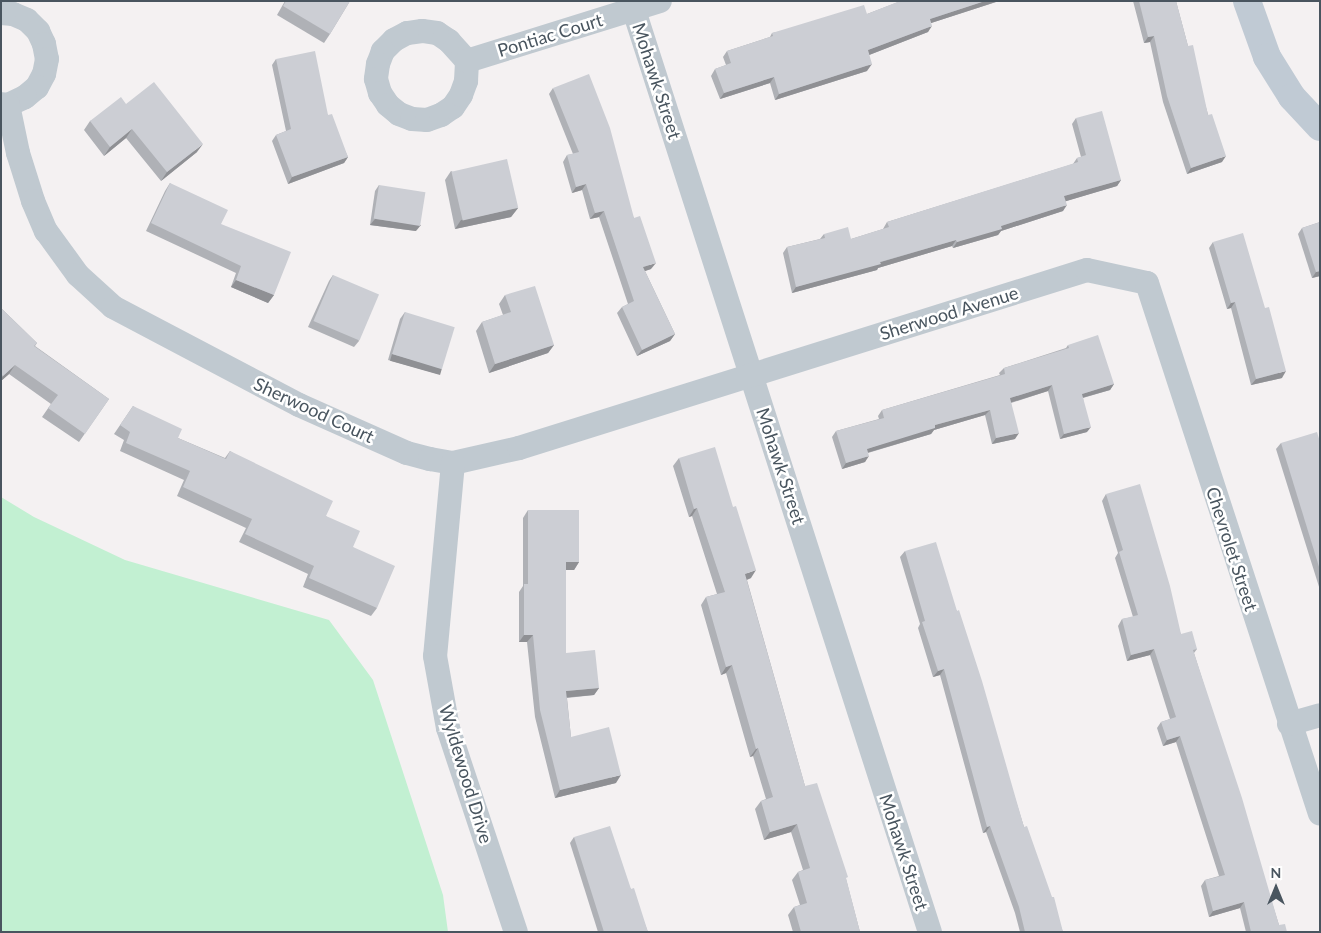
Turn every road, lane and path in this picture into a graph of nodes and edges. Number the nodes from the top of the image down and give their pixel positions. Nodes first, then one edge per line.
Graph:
1 (660, 1) edge
2 (1247, 1) edge
3 (633, 5) edge
4 (1, 13) edge
5 (467, 61) dead end
6 (5, 104) edge
7 (1320, 127) edge
8 (1147, 283) joint
9 (752, 375) junction
10 (453, 463) junction
11 (1320, 715) edge
12 (1289, 724) junction
13 (1320, 814) edge
14 (516, 932) edge
15 (930, 932) edge

1 - 3 street, Pontiac Court
2 - 7 street
3 - 5 street, Pontiac Court
3 - 9 street, Mohawk Street
4 - 6 street, Sherwood Court
6 - 10 street, Sherwood Court
8 - 9 street, Sherwood Avenue
8 - 12 street, Chevrolet Street
9 - 10 street, Sherwood Court
9 - 15 street, Mohawk Street
10 - 14 street, Wyldewood Drive
11 - 12 street
12 - 13 street, Chevrolet Street

